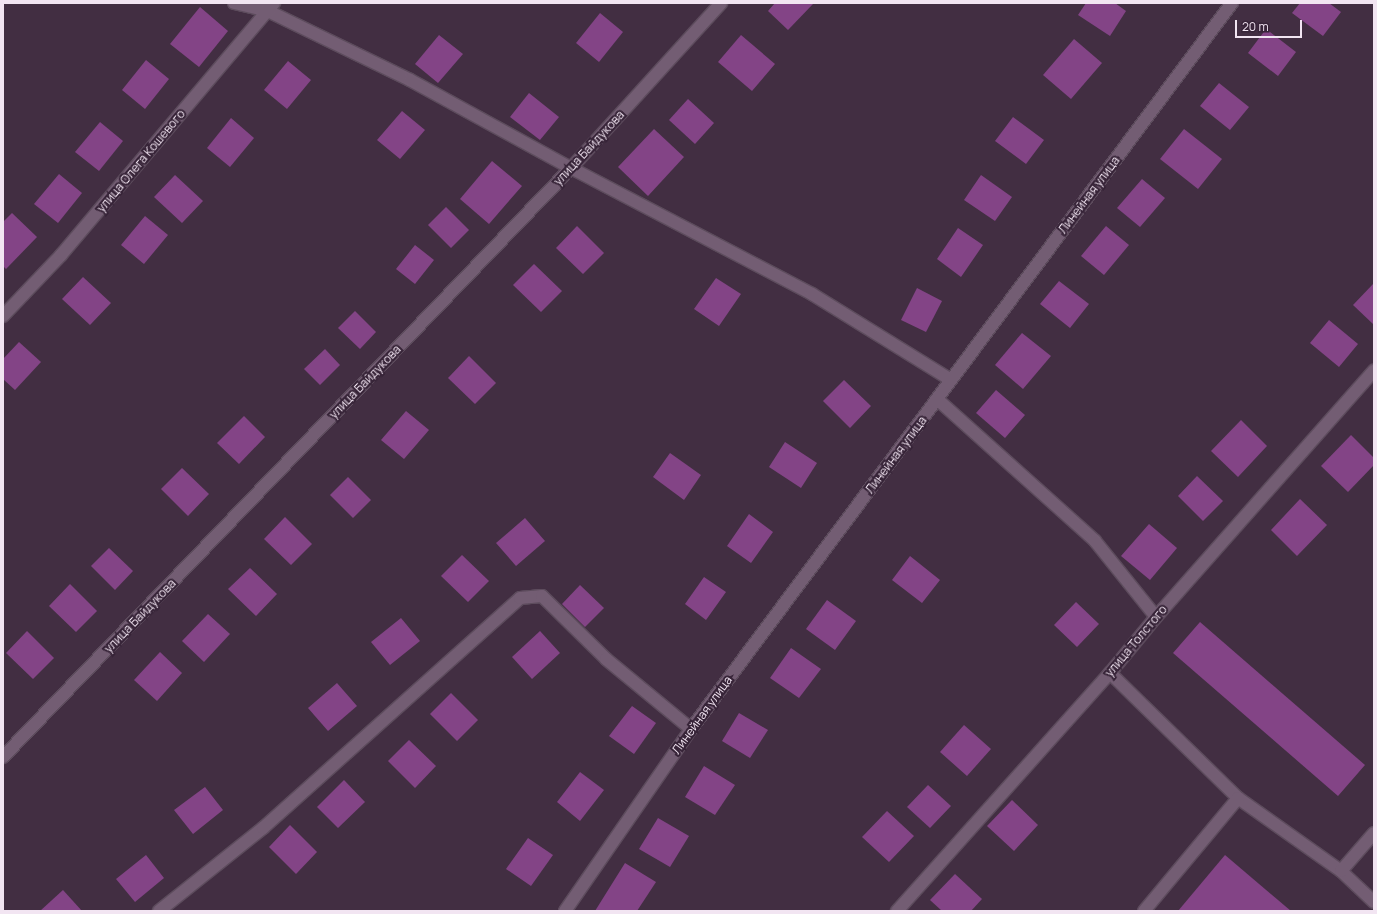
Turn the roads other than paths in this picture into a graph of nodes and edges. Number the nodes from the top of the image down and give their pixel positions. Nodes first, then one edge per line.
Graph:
1 (234, 3) edge
2 (721, 3) edge
3 (1232, 3) edge
4 (271, 7) edge
5 (571, 168) junction
6 (3, 316) edge
7 (1374, 371) edge
8 (952, 380) junction
9 (937, 399) junction
10 (1156, 617) junction
11 (1110, 673) junction
12 (691, 729) junction
13 (3, 757) edge
14 (1238, 798) junction
15 (1374, 833) edge
16 (1341, 871) junction
17 (1374, 902) edge
18 (159, 911) edge
19 (565, 911) edge
20 (897, 911) edge
21 (1144, 911) edge

1 - 4 street
2 - 5 street, улица Байдукова
3 - 8 street, Линейная улица
4 - 5 street
4 - 6 street, улица Олега Кошевого
5 - 8 street
5 - 13 street, улица Байдукова
7 - 10 street, улица Толстого
8 - 9 street, Линейная улица
9 - 10 street
9 - 12 street, Линейная улица
10 - 11 street, улица Толстого
11 - 14 street
11 - 20 street, улица Толстого
12 - 18 street
12 - 19 street, Линейная улица
14 - 16 street
14 - 21 street
15 - 16 street
16 - 17 street

